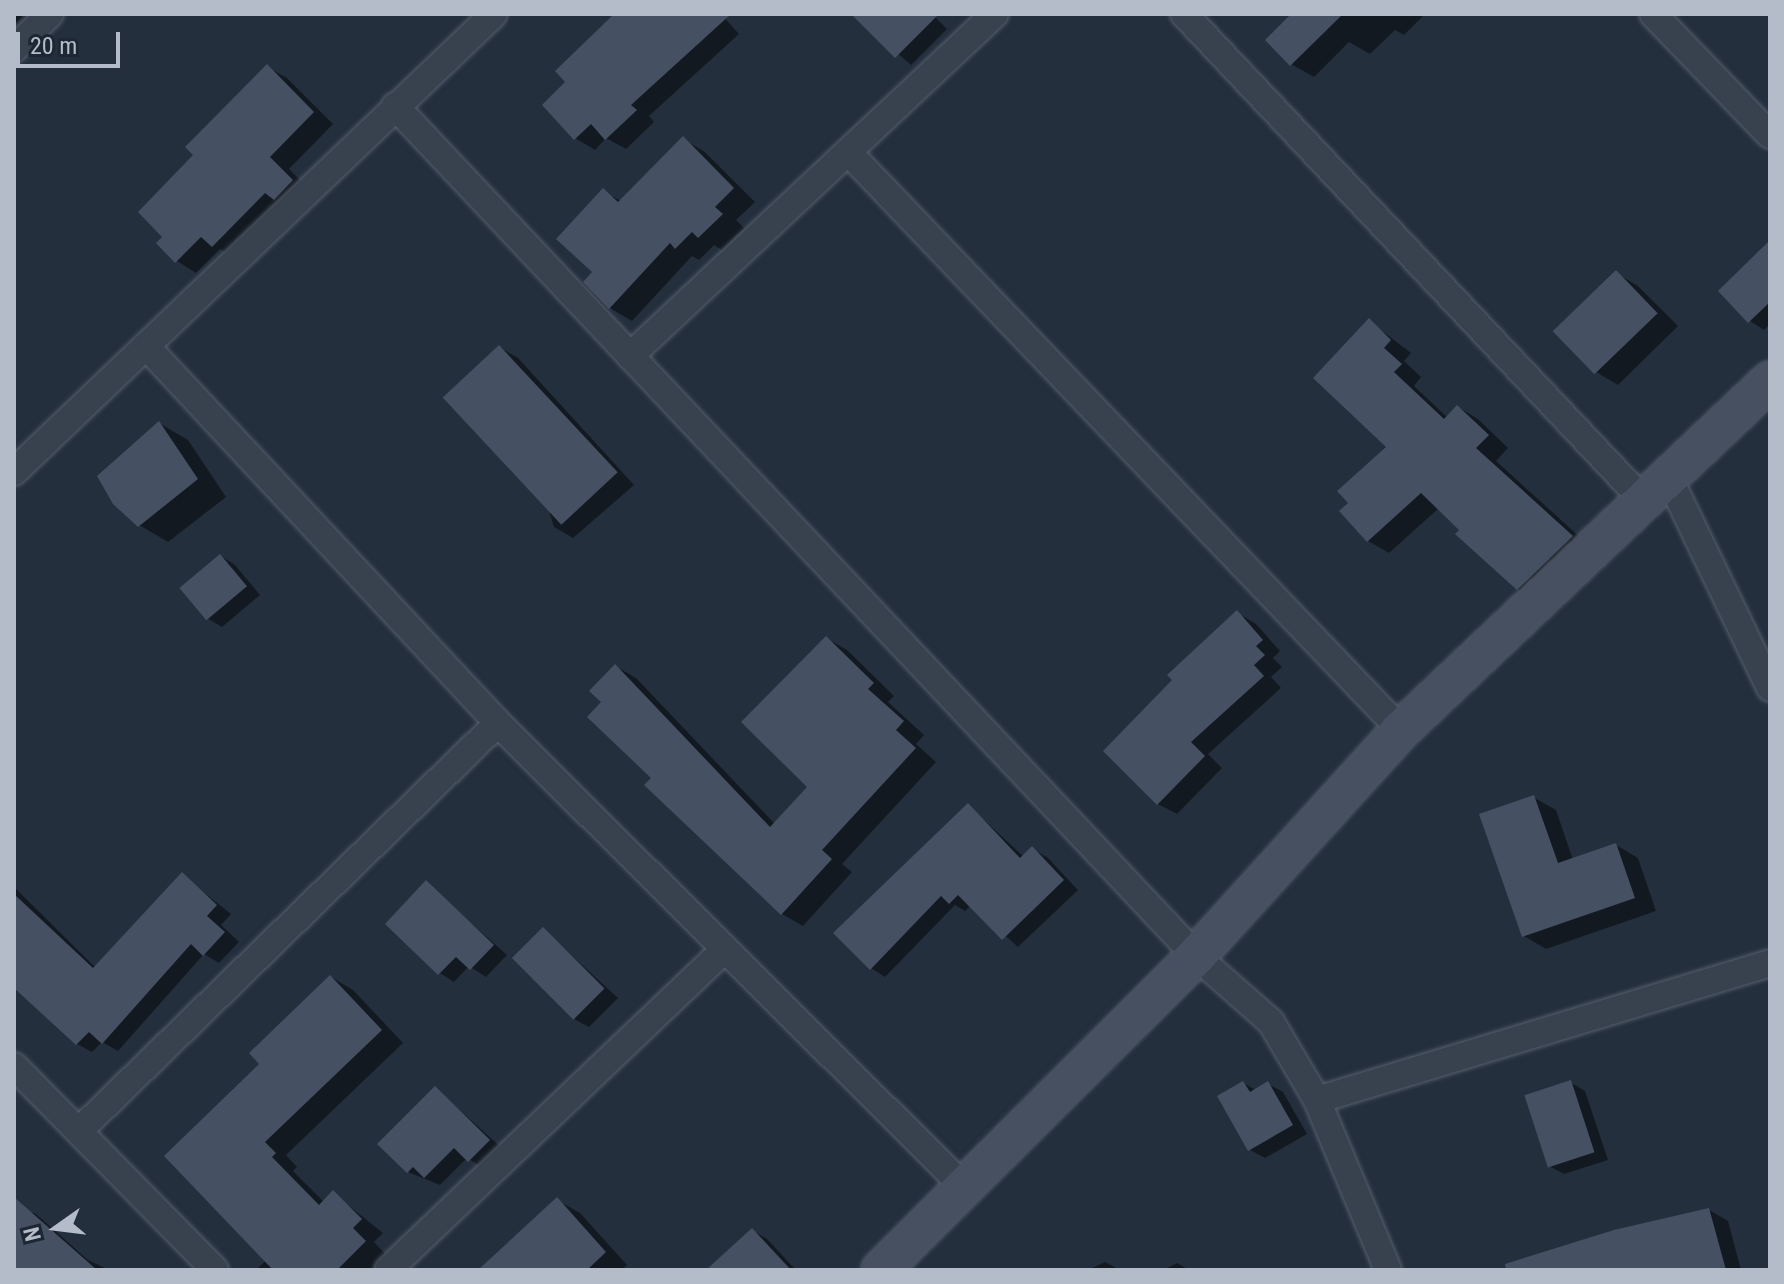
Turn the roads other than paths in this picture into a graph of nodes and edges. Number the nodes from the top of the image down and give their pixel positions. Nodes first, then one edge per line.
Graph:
1 (50, 14) edge
2 (494, 14) edge
3 (995, 14) edge
4 (1184, 14) edge
5 (1653, 14) edge
6 (14, 49) edge
7 (395, 106) junction
8 (1770, 135) edge
9 (848, 152) junction
10 (146, 346) junction
11 (630, 356) junction
12 (1770, 381) edge
13 (14, 472) edge
14 (1656, 489) junction
15 (1770, 688) edge
16 (498, 723) junction
17 (1401, 730) junction
18 (723, 951) junction
19 (1196, 956) junction
20 (1770, 963) edge
21 (14, 1066) edge
22 (1317, 1100) junction
23 (79, 1131) junction
24 (962, 1185) junction
25 (896, 1266) edge
26 (215, 1270) edge
27 (388, 1270) edge
28 (1388, 1270) edge

1 - 6 street
2 - 7 street
3 - 9 street
4 - 14 street
5 - 8 street
7 - 10 street
7 - 11 street
9 - 11 street
9 - 17 street
10 - 13 street
10 - 16 street
11 - 19 street
12 - 14 street
14 - 15 street
14 - 17 street
16 - 18 street
16 - 23 street
17 - 19 street
18 - 24 street
18 - 27 street
19 - 22 street
19 - 24 street
20 - 22 street
21 - 23 street
22 - 28 street
23 - 26 street
24 - 25 street

